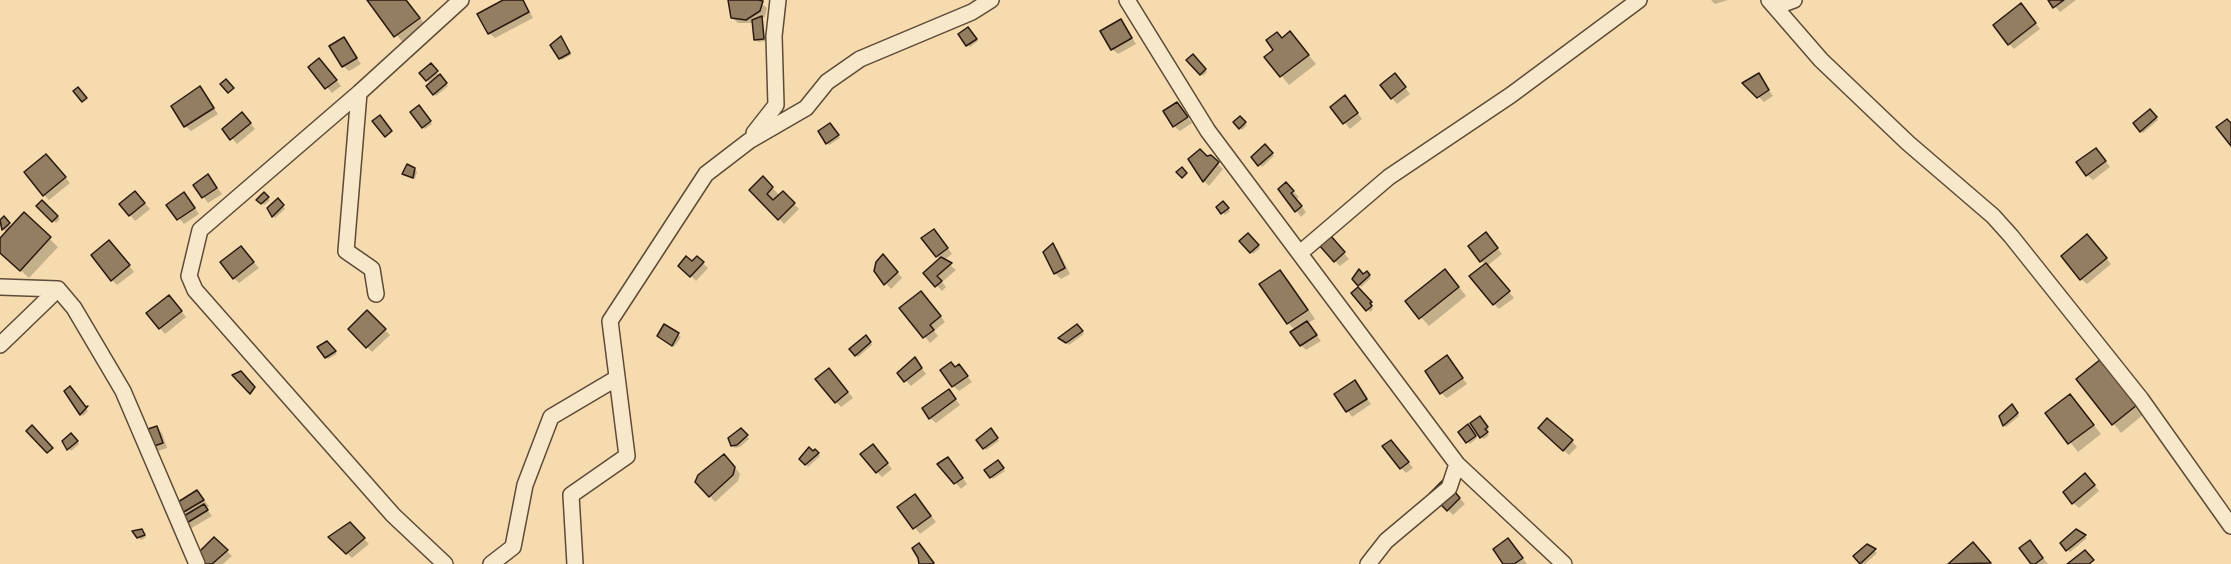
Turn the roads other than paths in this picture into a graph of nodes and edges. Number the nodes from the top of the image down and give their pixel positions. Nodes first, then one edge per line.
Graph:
1 (461, 0) edge
2 (778, 0) edge
3 (991, 0) edge
4 (1127, 0) edge
5 (1639, 0) edge
6 (1794, 0) edge
7 (1772, 3) edge
8 (359, 93) junction
9 (748, 141) junction
10 (1300, 253) junction
11 (0, 287) edge
12 (58, 289) junction
13 (375, 294) dead end
14 (0, 345) edge
15 (617, 378) junction
16 (1457, 464) junction
17 (2231, 526) edge
18 (197, 564) edge
19 (445, 564) edge
20 (491, 564) edge
21 (575, 564) edge
22 (1368, 564) edge
23 (1564, 564) edge

1 - 8 street
2 - 9 street
3 - 9 street
4 - 10 street
5 - 10 street
6 - 7 street
7 - 17 street
8 - 13 street
8 - 19 street
9 - 15 street
10 - 16 street
11 - 12 street
12 - 14 street
12 - 18 street
15 - 20 street
15 - 21 street
16 - 22 street
16 - 23 street

